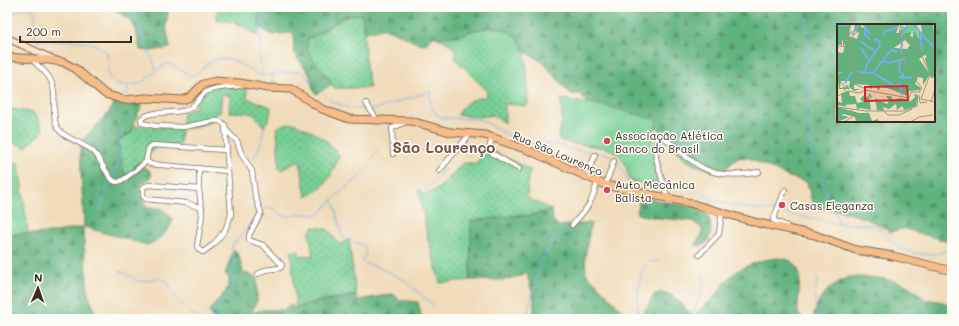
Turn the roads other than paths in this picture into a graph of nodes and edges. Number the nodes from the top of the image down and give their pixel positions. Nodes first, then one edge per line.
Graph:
1 (7, 38) edge
2 (7, 57) edge
3 (31, 58) junction
4 (55, 60) junction
5 (246, 84) junction
6 (367, 105) dead end
7 (377, 120) junction
8 (411, 121) junction
9 (225, 128) junction
10 (471, 132) junction
11 (492, 137) junction
12 (225, 150) junction
13 (394, 154) dead end
14 (595, 154) dead end
15 (147, 161) junction
16 (614, 161) dead end
17 (199, 169) junction
18 (519, 169) dead end
19 (227, 171) junction
20 (439, 171) dead end
21 (759, 172) dead end
22 (586, 177) junction
23 (598, 182) junction
24 (605, 185) junction
25 (199, 189) junction
26 (785, 190) dead end
27 (667, 198) junction
28 (202, 208) junction
29 (722, 212) junction
30 (572, 225) dead end
31 (801, 231) junction
32 (699, 255) dead end
33 (952, 271) edge
34 (258, 274) dead end

1 - 4 street
2 - 3 main road
3 - 4 main road
3 - 15 street
4 - 5 main road, Rua São Lourenço
5 - 7 main road, Rua São Lourenço
5 - 9 street
6 - 7 street
7 - 8 main road, Rua São Lourenço
8 - 10 main road, Rua São Lourenço
8 - 13 street
9 - 12 street
9 - 34 street
10 - 11 main road, Rua São Lourenço
10 - 20 street
11 - 18 street
11 - 22 main road, Rua São Lourenço
12 - 15 street
12 - 19 street
14 - 22 street
15 - 17 street
16 - 24 street
17 - 19 street
17 - 25 street
19 - 28 street
21 - 27 street
22 - 23 main road, Rua São Lourenço
23 - 24 main road, Rua São Lourenço
23 - 30 street
24 - 27 main road, Rua São Lourenço
25 - 28 street
25 - 28 street
26 - 31 street
27 - 29 main road, Rua São Lourenço
29 - 31 main road, Rua São Lourenço
29 - 32 street
31 - 33 main road, Rua São Lourenço

